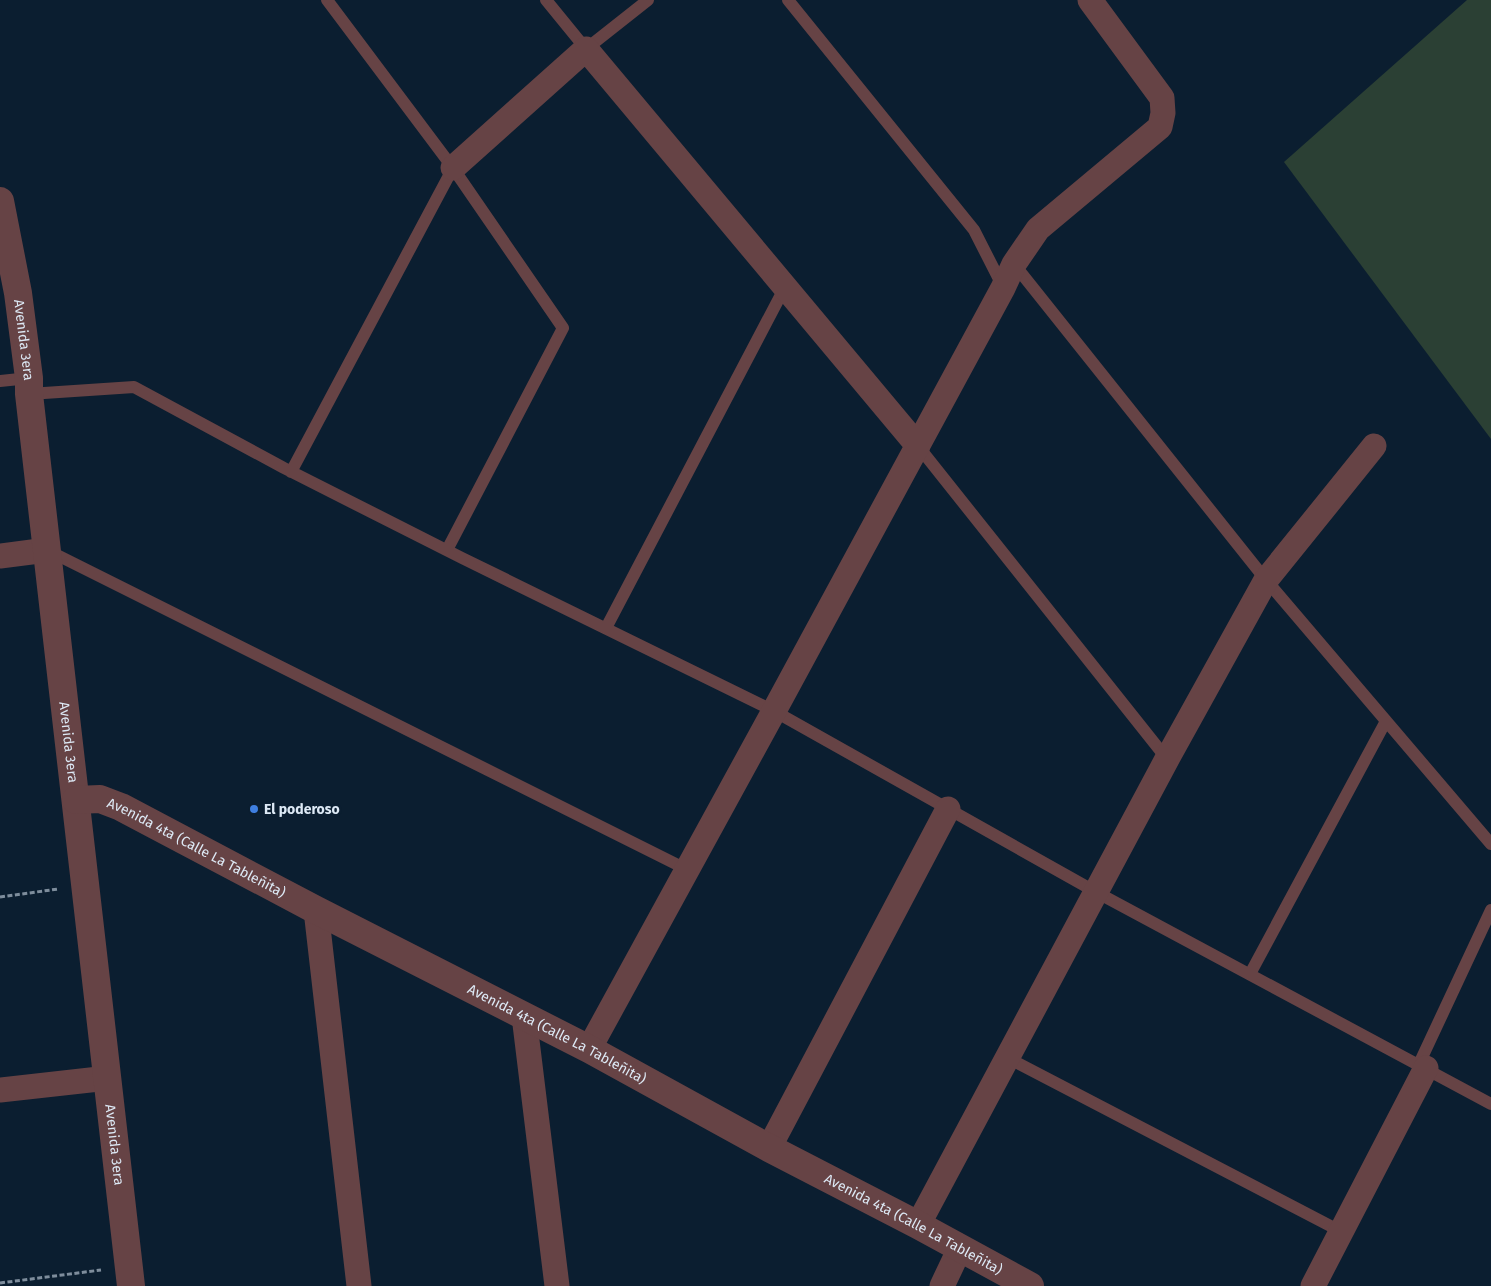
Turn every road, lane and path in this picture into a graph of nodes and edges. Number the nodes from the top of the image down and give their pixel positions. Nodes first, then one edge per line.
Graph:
1 (327, 0) edge
2 (546, 0) edge
3 (648, 0) edge
4 (788, 0) edge
5 (1090, 0) edge
6 (586, 49) junction
7 (453, 168) junction
8 (0, 203) edge
9 (1014, 264) junction
10 (785, 287) junction
11 (1003, 288) junction
12 (0, 381) edge
13 (29, 386) junction
14 (918, 446) junction
15 (1374, 446) dead end
16 (291, 472) junction
17 (47, 550) junction
18 (447, 550) junction
19 (0, 556) edge
20 (1266, 580) junction
21 (606, 628) junction
22 (774, 711) junction
23 (1386, 721) junction
24 (1167, 759) junction
25 (76, 800) junction
26 (948, 809) junction
27 (1491, 844) edge
28 (688, 870) junction
29 (86, 885) junction
30 (1096, 892) junction
31 (0, 897) edge
32 (316, 910) junction
33 (1491, 910) edge
34 (1250, 974) junction
35 (524, 1016) junction
36 (589, 1049) junction
37 (1008, 1058) junction
38 (1422, 1066) junction
39 (108, 1078) junction
40 (0, 1090) edge
41 (1491, 1104) edge
42 (769, 1148) junction
43 (918, 1225) junction
44 (1342, 1232) junction
45 (960, 1248) junction
46 (130, 1276) edge
47 (0, 1283) edge
48 (359, 1286) edge
49 (557, 1286) edge
50 (942, 1286) edge
51 (1030, 1286) edge
52 (1314, 1286) edge

1 - 7 lane
2 - 6 lane
3 - 6 lane
4 - 11 lane
5 - 9 street
6 - 7 street
6 - 10 street
7 - 16 lane
7 - 18 lane
8 - 13 street, Avenida 3era
9 - 11 street
9 - 20 lane
10 - 14 street
10 - 21 lane
11 - 14 street
12 - 13 lane
13 - 16 lane
13 - 17 street, Avenida 3era
14 - 22 street
14 - 24 lane
15 - 20 street
16 - 18 lane
17 - 19 street
17 - 25 street, Avenida 3era
17 - 28 lane
18 - 21 lane
20 - 23 lane
20 - 24 street
21 - 22 lane
22 - 26 lane
22 - 28 street
23 - 27 lane
23 - 34 lane
24 - 30 street
25 - 29 street, Avenida 3era
25 - 32 street, Avenida 4ta (Calle La Tableñita)
26 - 30 lane
26 - 42 street
28 - 36 street
29 - 31 path
29 - 39 street, Avenida 3era
30 - 34 lane
30 - 37 street
32 - 35 street, Avenida 4ta (Calle La Tableñita)
32 - 48 street
33 - 38 lane
34 - 38 lane
35 - 36 street, Avenida 4ta (Calle La Tableñita)
35 - 49 street
36 - 42 street, Avenida 4ta (Calle La Tableñita)
37 - 43 street
37 - 44 lane
38 - 41 lane
38 - 44 street
39 - 40 street
39 - 46 street, Avenida 3era
42 - 43 street, Avenida 4ta (Calle La Tableñita)
43 - 45 street, Avenida 4ta (Calle La Tableñita)
44 - 52 street
45 - 50 street
45 - 51 street, Avenida 4ta (Calle La Tableñita)
46 - 47 path

